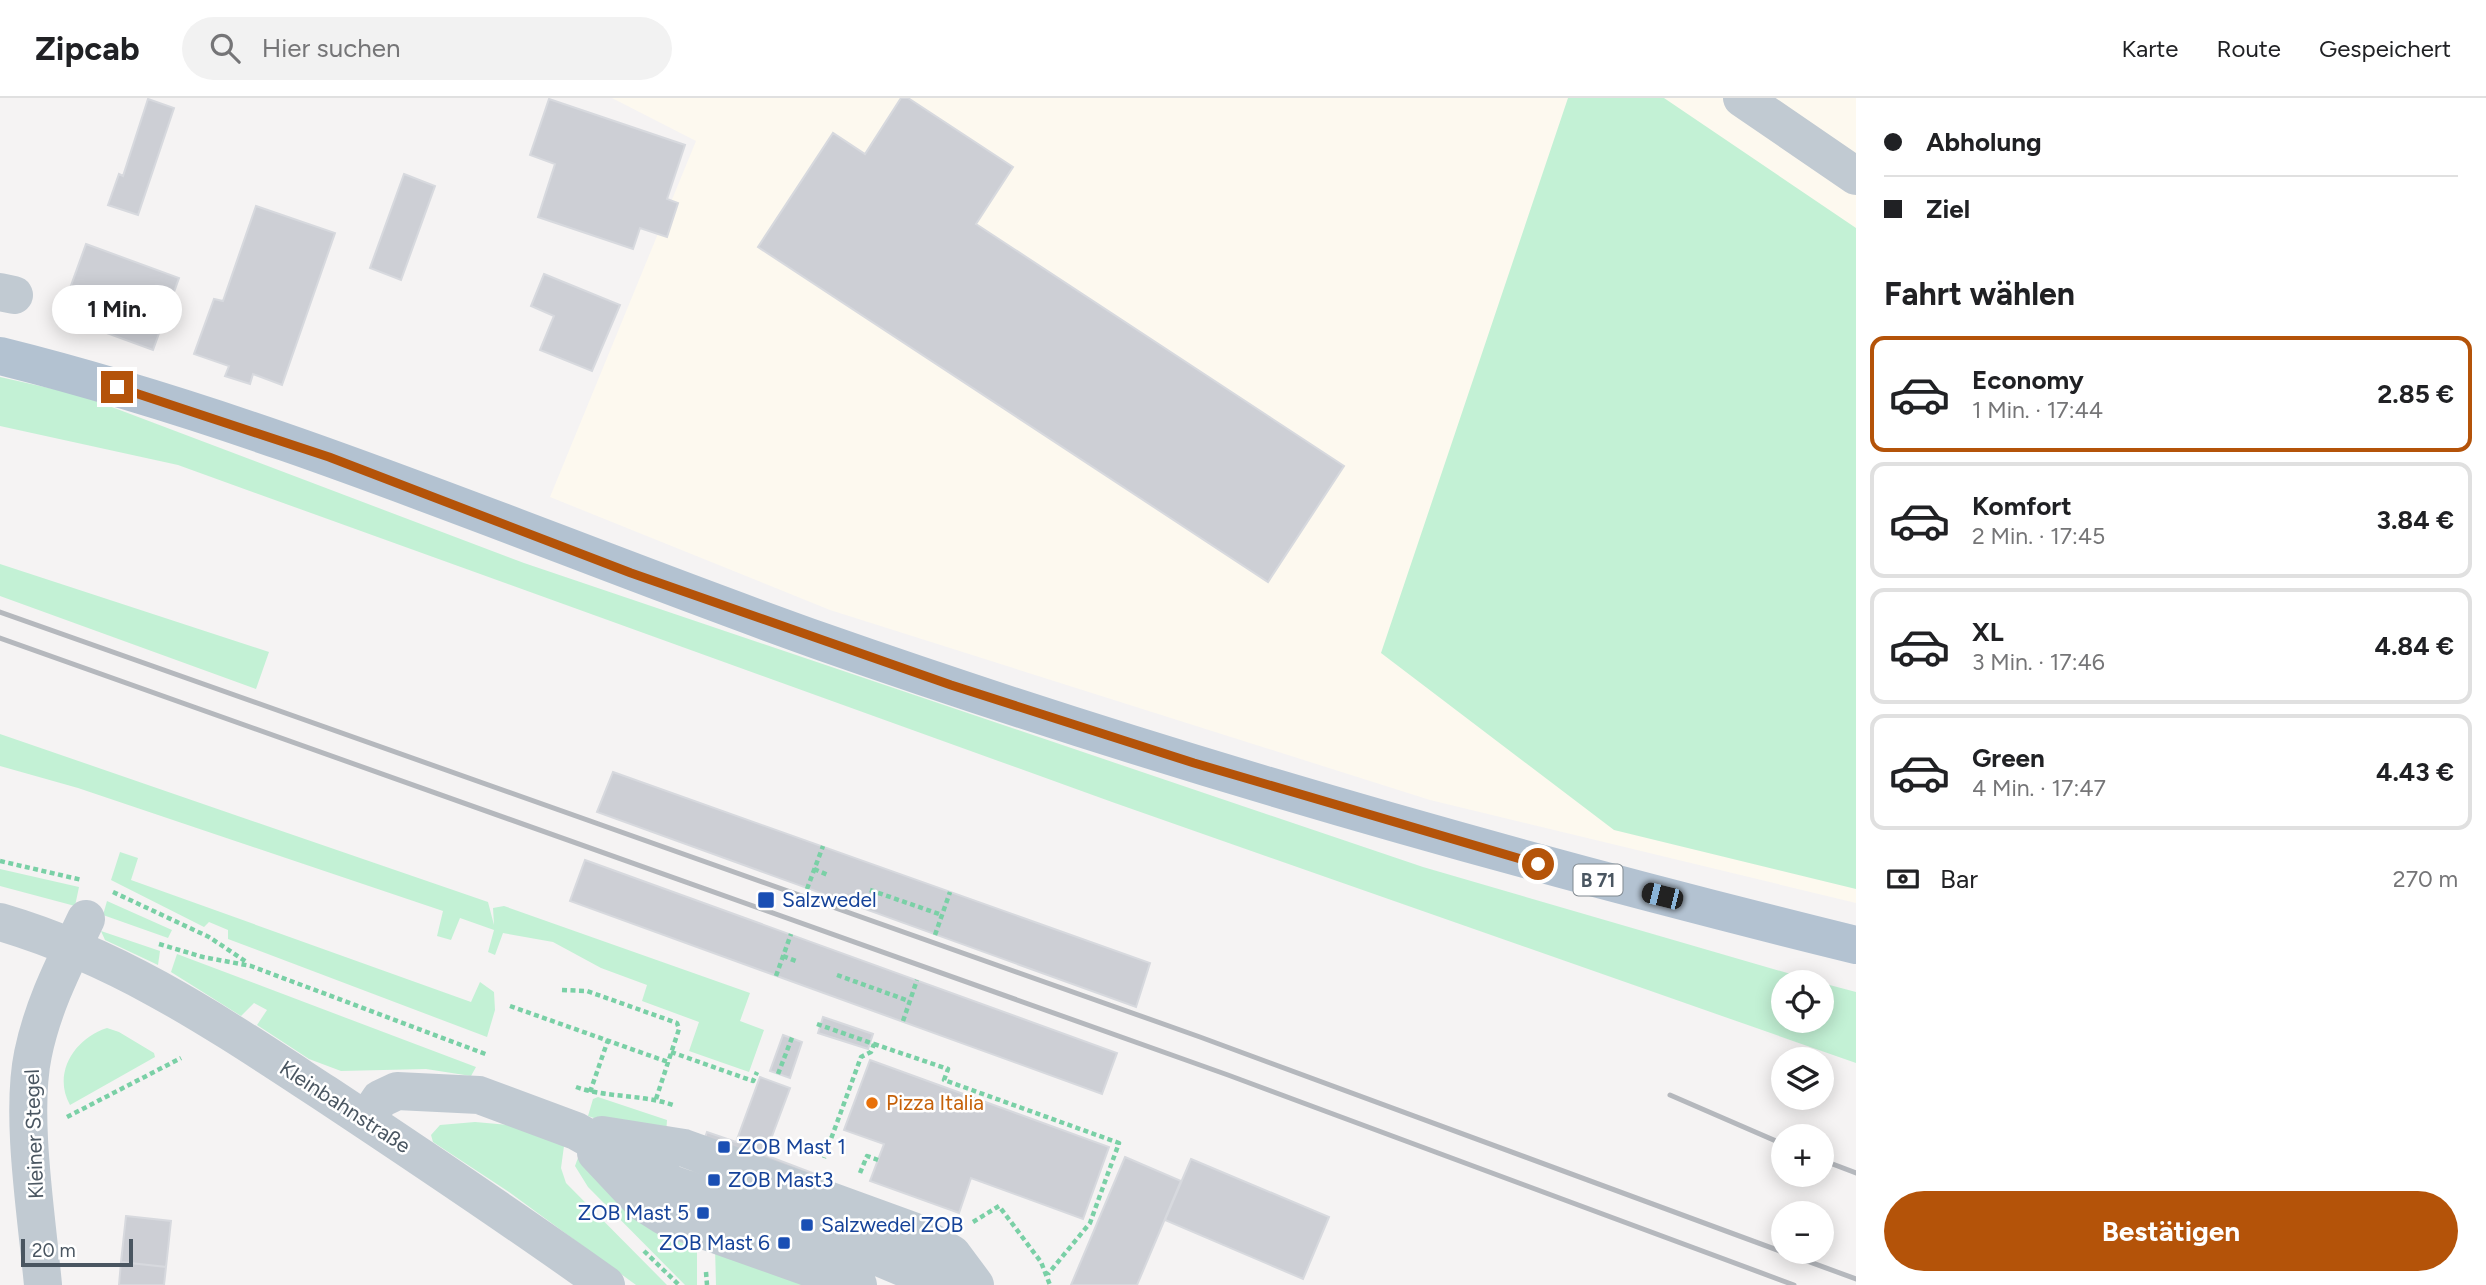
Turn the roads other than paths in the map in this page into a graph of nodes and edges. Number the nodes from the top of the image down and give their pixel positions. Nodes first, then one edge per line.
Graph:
1 (1742, 98) edge
2 (1856, 176) edge
3 (0, 356) edge
4 (89, 919) junction
5 (0, 922) edge
6 (1856, 945) edge
7 (366, 1120) junction
8 (576, 1130) junction
9 (43, 1285) edge
10 (606, 1285) edge
11 (858, 1285) edge
12 (945, 1285) edge
13 (975, 1285) edge

1 - 2 street
3 - 6 main road, B 71
4 - 5 street, Kleinbahnstraße
4 - 7 street, Kleinbahnstraße
4 - 9 street, Kleiner Stegel
7 - 8 street
7 - 10 street, Kleinbahnstraße
8 - 11 street
8 - 12 street
8 - 13 street

